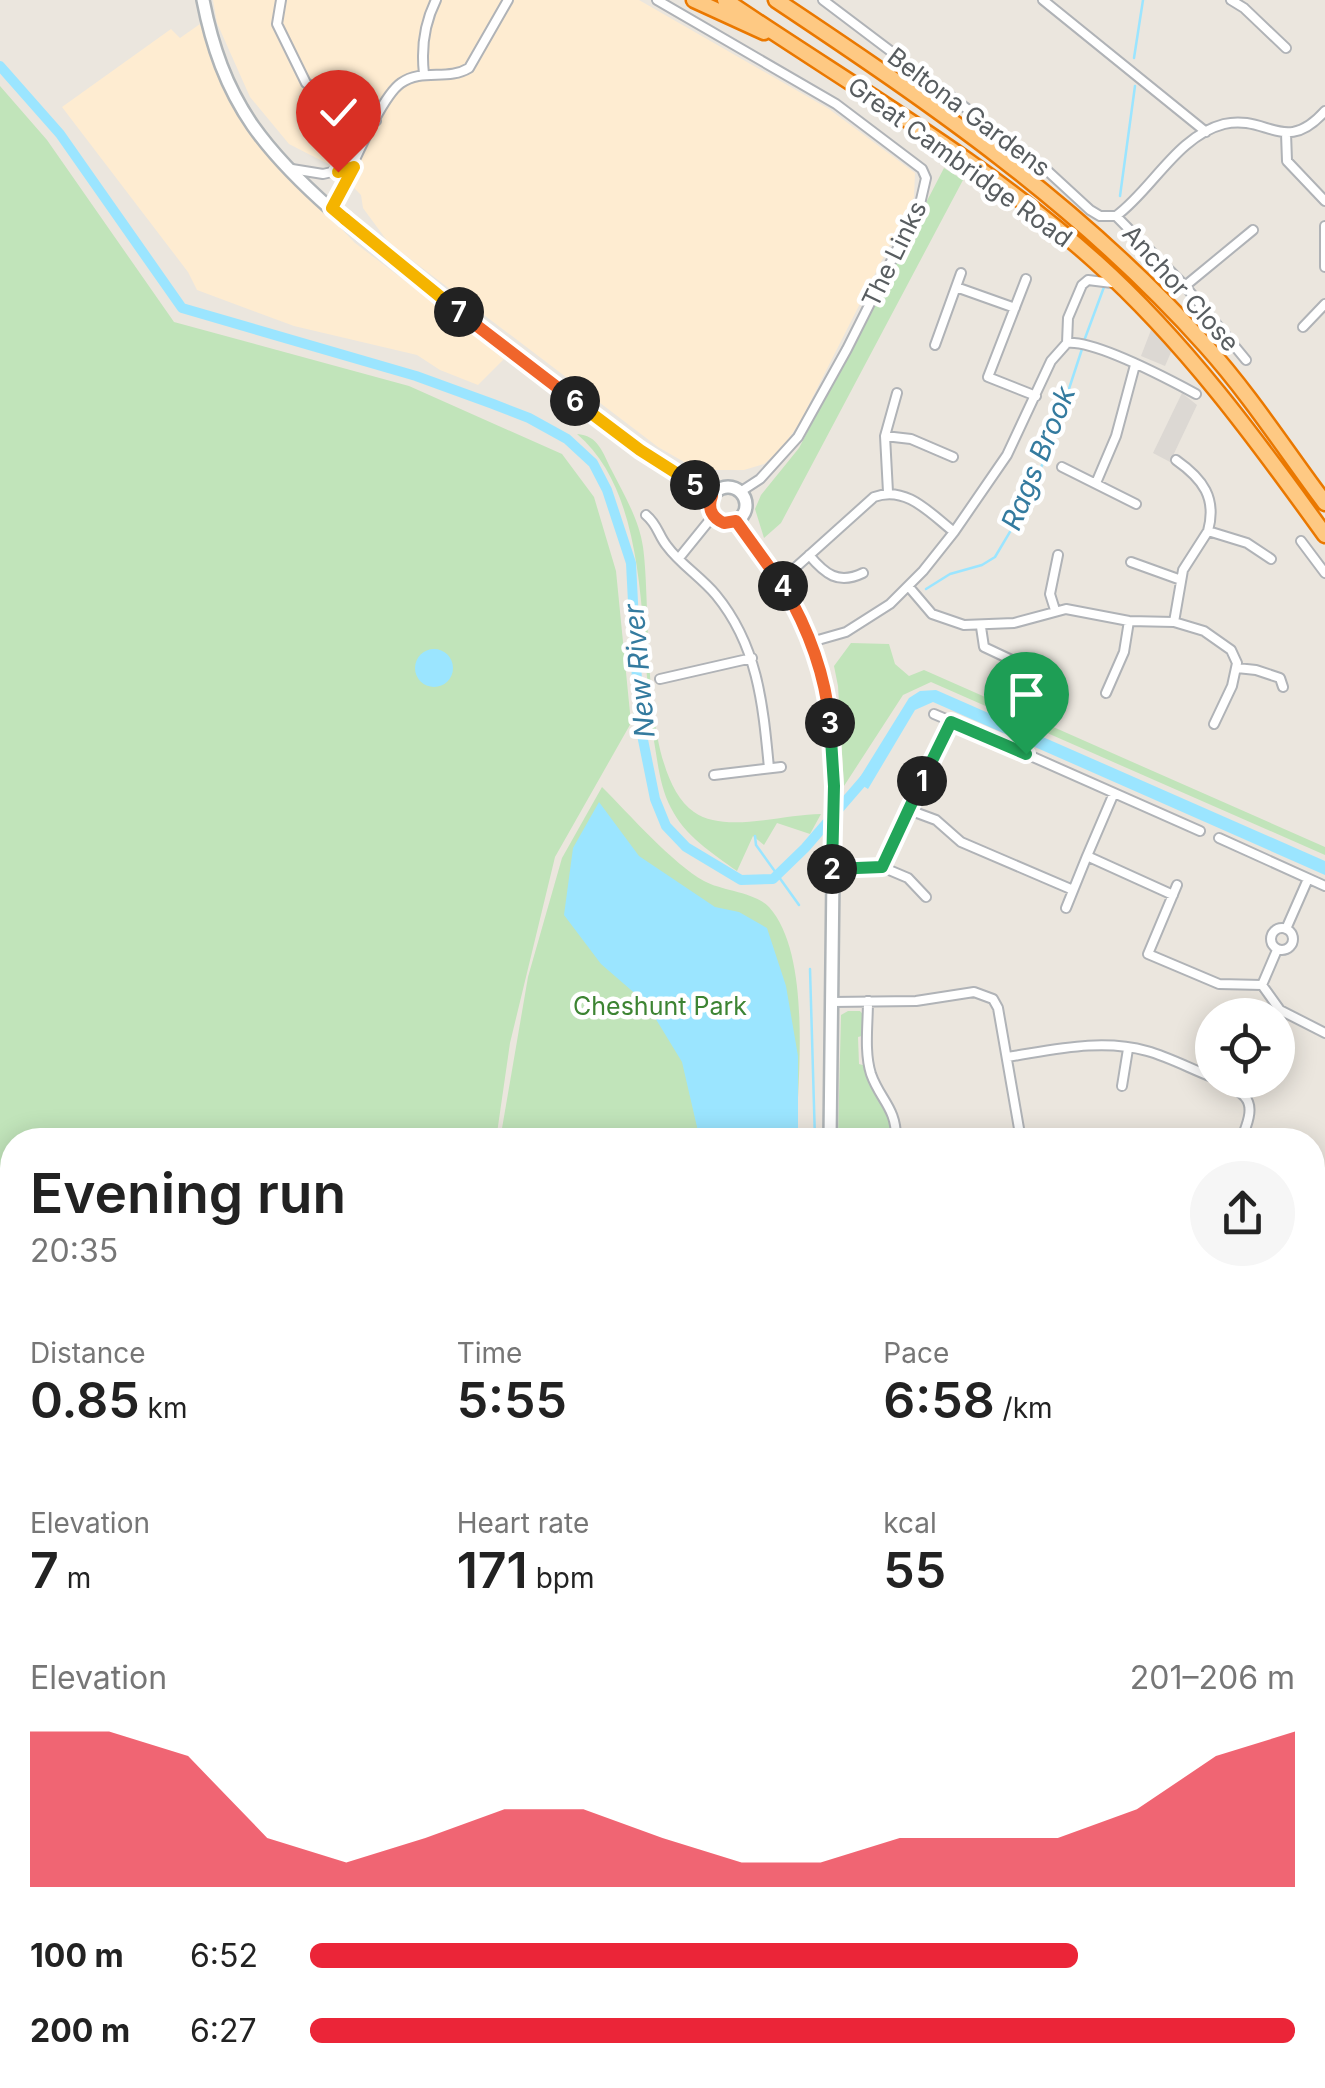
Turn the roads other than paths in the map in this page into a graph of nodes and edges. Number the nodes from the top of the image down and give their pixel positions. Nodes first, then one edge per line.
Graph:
1 (203, 0) edge
2 (281, 0) edge
3 (436, 0) edge
4 (508, 0) edge
5 (657, 0) edge
6 (694, 0) edge
7 (725, 0) edge
8 (776, 0) edge
9 (823, 0) edge
10 (1043, 0) edge
11 (1231, 0) edge
12 (783, 39) junction
13 (1286, 48) dead end
14 (424, 74) junction
15 (1325, 111) edge
16 (376, 121) junction
17 (1206, 132) junction
18 (1286, 133) junction
19 (354, 167) junction
20 (292, 169) junction
21 (1325, 201) edge
22 (332, 208) junction
23 (1116, 216) junction
24 (1325, 226) edge
25 (1254, 230) dead end
26 (1325, 268) edge
27 (962, 273) dead end
28 (1026, 279) dead end
29 (1185, 286) junction
30 (1122, 287) junction
31 (956, 288) junction
32 (1325, 304) edge
33 (1015, 308) junction
34 (1303, 327) dead end
35 (1067, 343) junction
36 (935, 345) dead end
37 (1246, 360) dead end
38 (1134, 365) junction
39 (897, 392) dead end
40 (1196, 394) dead end
41 (1036, 396) junction
42 (885, 436) junction
43 (954, 457) dead end
44 (1176, 460) dead end
45 (1062, 466) dead end
46 (1096, 483) junction
47 (740, 492) junction
48 (888, 492) junction
49 (712, 496) junction
50 (1136, 504) dead end
51 (1325, 504) edge
52 (646, 515) dead end
53 (713, 516) junction
54 (736, 521) junction
55 (1208, 530) junction
56 (954, 532) junction
57 (1325, 535) edge
58 (1302, 541) dead end
59 (809, 555) junction
60 (1058, 555) dead end
61 (679, 558) junction
62 (1271, 559) dead end
63 (1131, 562) dead end
64 (795, 568) dead end
65 (863, 573) dead end
66 (1325, 573) edge
67 (1180, 580) junction
68 (909, 587) junction
69 (1054, 610) junction
70 (1129, 621) junction
71 (1174, 622) junction
72 (981, 626) junction
73 (811, 642) junction
74 (752, 658) junction
75 (1016, 662) dead end
76 (1237, 668) junction
77 (660, 680) dead end
78 (1282, 687) dead end
79 (1106, 693) dead end
80 (934, 714) dead end
81 (951, 722) junction
82 (1214, 724) dead end
83 (781, 767) dead end
84 (770, 768) junction
85 (714, 775) dead end
86 (1114, 793) junction
87 (909, 810) junction
88 (1200, 831) dead end
89 (1218, 838) dead end
90 (1087, 856) junction
91 (882, 867) junction
92 (832, 870) junction
93 (1308, 879) junction
94 (1178, 885) dead end
95 (1325, 886) edge
96 (1073, 890) junction
97 (1173, 895) junction
98 (926, 897) dead end
99 (1066, 908) dead end
100 (1286, 929) junction
101 (1278, 950) junction
102 (1262, 985) junction
103 (832, 1002) junction
104 (868, 1002) junction
105 (1325, 1032) edge
106 (1128, 1049) junction
107 (1006, 1057) junction
108 (1195, 1071) edge
109 (1122, 1086) dead end
110 (1247, 1098) edge
111 (830, 1128) edge
112 (895, 1128) edge
113 (1019, 1128) edge
114 (1244, 1128) edge

1 - 20 main road
2 - 16 street
3 - 14 street
4 - 14 street
5 - 47 street, The Links
6 - 12 highway
7 - 12 highway, Great Cambridge Road
8 - 51 highway, Great Cambridge Road
9 - 23 street, Beltona Gardens
10 - 17 street
11 - 13 street
12 - 30 highway, Great Cambridge Road
14 - 16 street
15 - 18 street
16 - 19 street
17 - 18 street
17 - 23 street
18 - 21 street
19 - 20 street
19 - 22 street
20 - 22 main road
22 - 49 main road
23 - 29 street, Anchor Close
24 - 26 street
25 - 29 street
27 - 31 street
28 - 33 street
29 - 37 street, Anchor Close
30 - 35 street
30 - 57 highway, Great Cambridge Road
31 - 33 street
31 - 36 street
32 - 34 street
33 - 41 street
35 - 38 street
35 - 41 street
38 - 40 street
38 - 46 street
39 - 42 street
41 - 56 street
42 - 43 street
42 - 48 street
44 - 55 street
45 - 46 street
46 - 50 street
47 - 49 main road
47 - 54 main road
48 - 56 street
48 - 59 street
49 - 53 main road
52 - 61 street
53 - 54 main road
53 - 61 street
54 - 73 main road
55 - 62 street
55 - 67 street
56 - 68 street
58 - 66 street
59 - 64 street
59 - 65 street
60 - 69 street
61 - 74 street
63 - 67 street
67 - 71 street
68 - 72 street
68 - 73 street
69 - 70 street
69 - 72 street
70 - 71 street
70 - 79 street
71 - 76 street
72 - 75 street
73 - 92 main road
74 - 77 street
74 - 84 street
76 - 78 street
76 - 82 street
80 - 81 street
81 - 86 street
81 - 87 street
83 - 84 street
84 - 85 street
86 - 88 street
86 - 90 street
87 - 91 street
87 - 96 street
89 - 93 street
90 - 96 street
90 - 97 street
91 - 92 street
91 - 98 street
92 - 103 main road
93 - 95 street
93 - 100 street
94 - 97 street
96 - 99 street
97 - 102 street
100 - 101 street
100 - 101 street
101 - 102 street
102 - 105 street
103 - 104 street
103 - 111 main road
104 - 107 street
104 - 112 street
106 - 107 street
106 - 108 street
106 - 109 street
107 - 113 street
110 - 114 street

